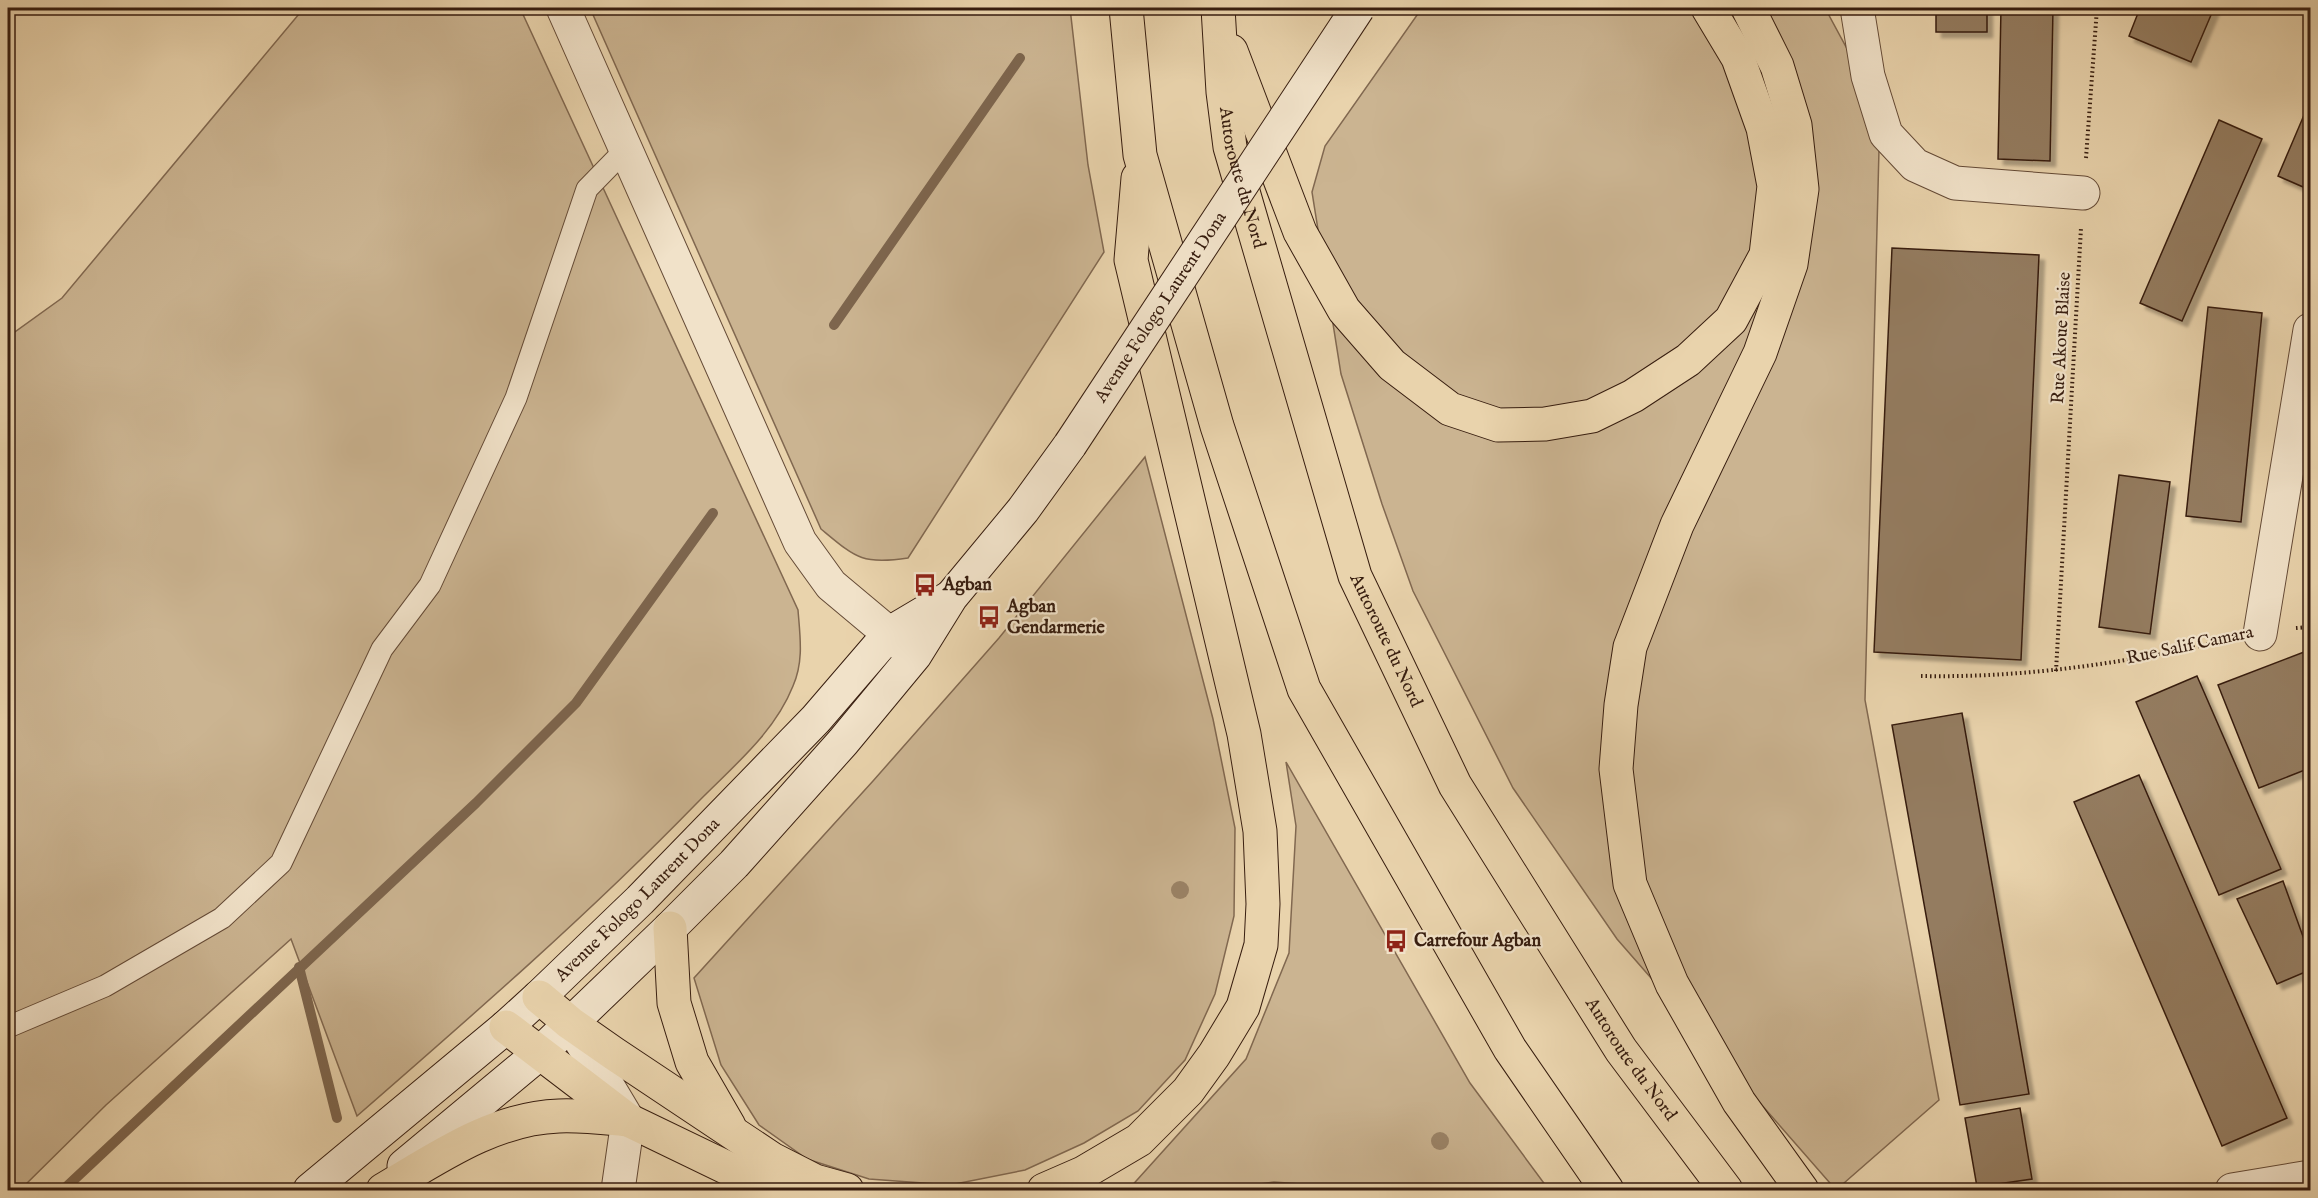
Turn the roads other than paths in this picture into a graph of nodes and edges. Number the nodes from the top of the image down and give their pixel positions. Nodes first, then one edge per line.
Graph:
1 (563, 8) edge
2 (1126, 8) edge
3 (1358, 8) edge
4 (1708, 8) edge
5 (1748, 8) edge
6 (1857, 8) edge
7 (1218, 13) edge
8 (626, 149) junction
9 (1140, 155) junction
10 (2084, 193) road end
11 (2310, 330) edge
12 (951, 597) junction
13 (890, 633) junction
14 (2260, 634) road end
15 (915, 655) junction
16 (670, 928) junction
17 (539, 997) junction
18 (570, 1023) junction
19 (8, 1027) edge
20 (506, 1027) junction
21 (541, 1052) junction
22 (628, 1120) junction
23 (733, 1133) junction
24 (2310, 1177) edge
25 (310, 1191) edge
26 (375, 1191) edge
27 (383, 1191) edge
28 (618, 1191) edge
29 (773, 1191) edge
30 (847, 1191) edge
31 (1044, 1191) edge
32 (1607, 1191) edge
33 (1726, 1191) edge
34 (1802, 1191) edge
35 (2232, 1191) edge

1 - 8 main road
2 - 9 highway
3 - 12 main road, Avenue Fologo Laurent Dona, bridge
4 - 7 highway
5 - 34 highway
6 - 10 main road
7 - 33 highway, Autoroute du Nord
8 - 13 main road
8 - 19 lane
9 - 31 highway
9 - 32 highway
11 - 14 main road, Rue Salif Camara
12 - 13 main road, Avenue Fologo Laurent Dona
12 - 15 main road, Avenue Fologo Laurent Dona
13 - 15 main road
13 - 17 main road, Avenue Fologo Laurent Dona
15 - 16 main road, Avenue Fologo Laurent Dona
16 - 18 main road, Avenue Fologo Laurent Dona
16 - 23 highway
17 - 18 highway
17 - 20 main road, Avenue Fologo Laurent Dona
18 - 21 main road, Avenue Fologo Laurent Dona
18 - 22 main road
18 - 23 highway
20 - 21 highway
20 - 25 main road, Avenue Fologo Laurent Dona
21 - 22 highway
21 - 26 main road, Avenue Fologo Laurent Dona
22 - 27 highway
22 - 28 main road
22 - 29 highway
23 - 30 highway
24 - 35 main road

